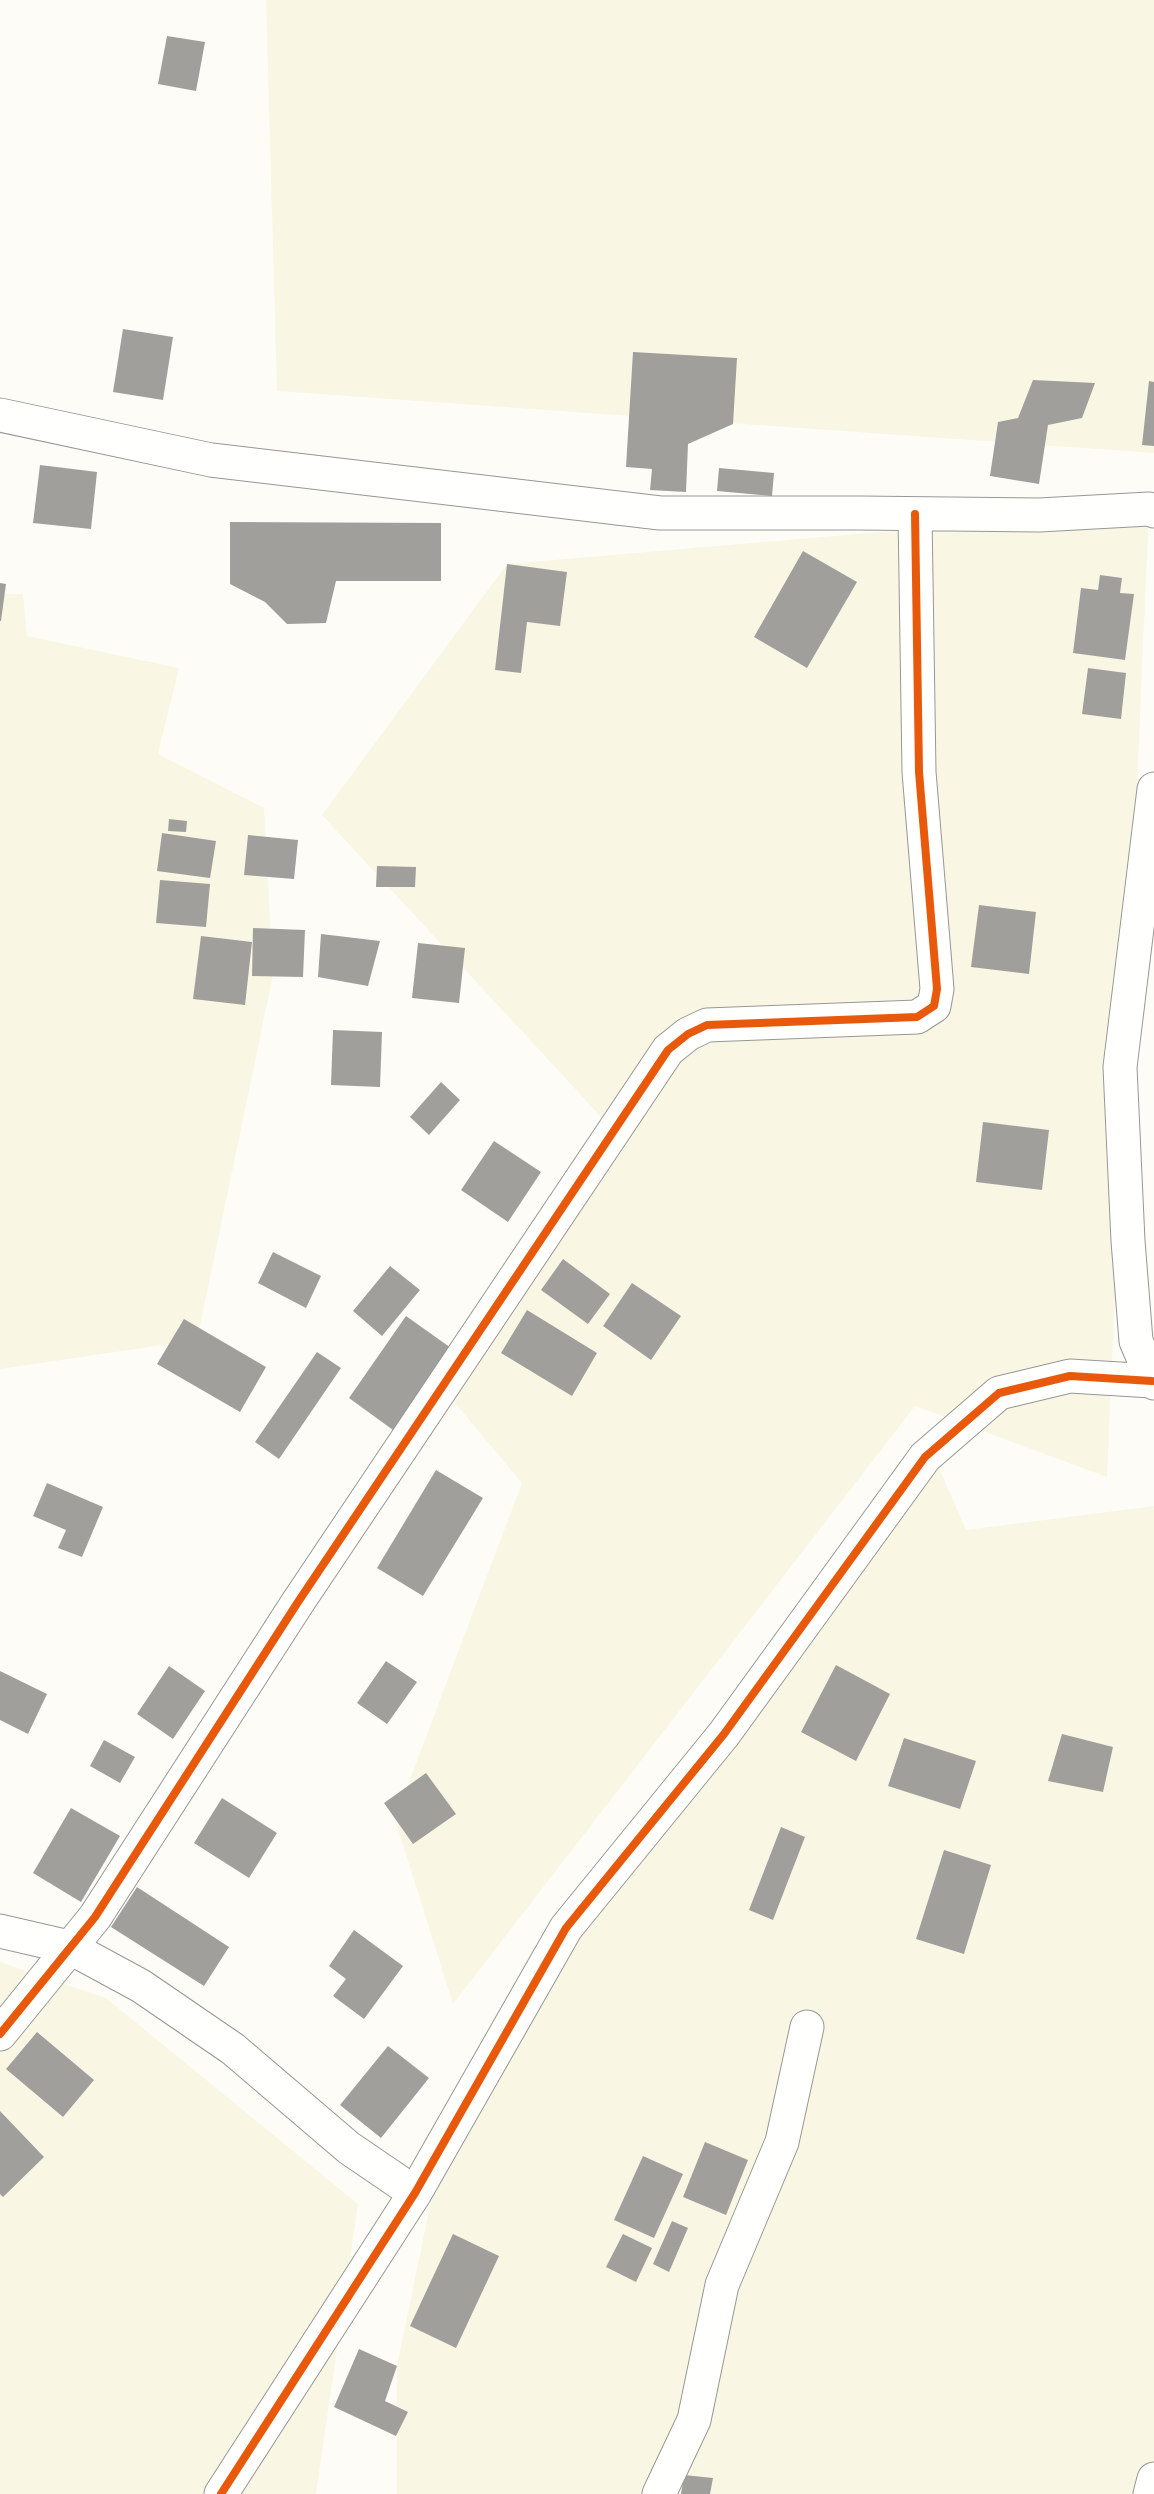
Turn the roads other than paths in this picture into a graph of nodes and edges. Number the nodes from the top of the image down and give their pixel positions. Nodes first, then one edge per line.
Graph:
1 (0, 415) edge
2 (1154, 511) edge
3 (915, 514) junction
4 (1154, 789) edge
5 (1153, 1382) edge
6 (0, 1931) edge
7 (69, 1947) junction
8 (807, 2027) dead end
9 (0, 2034) edge
10 (415, 2193) junction
11 (1154, 2479) edge
12 (221, 2494) edge
13 (659, 2494) edge
14 (1150, 2494) edge

1 - 3 street
2 - 3 street
3 - 7 street
4 - 5 street
5 - 10 street
6 - 7 street
7 - 9 street
7 - 10 street
8 - 13 street
10 - 12 street
11 - 14 street

